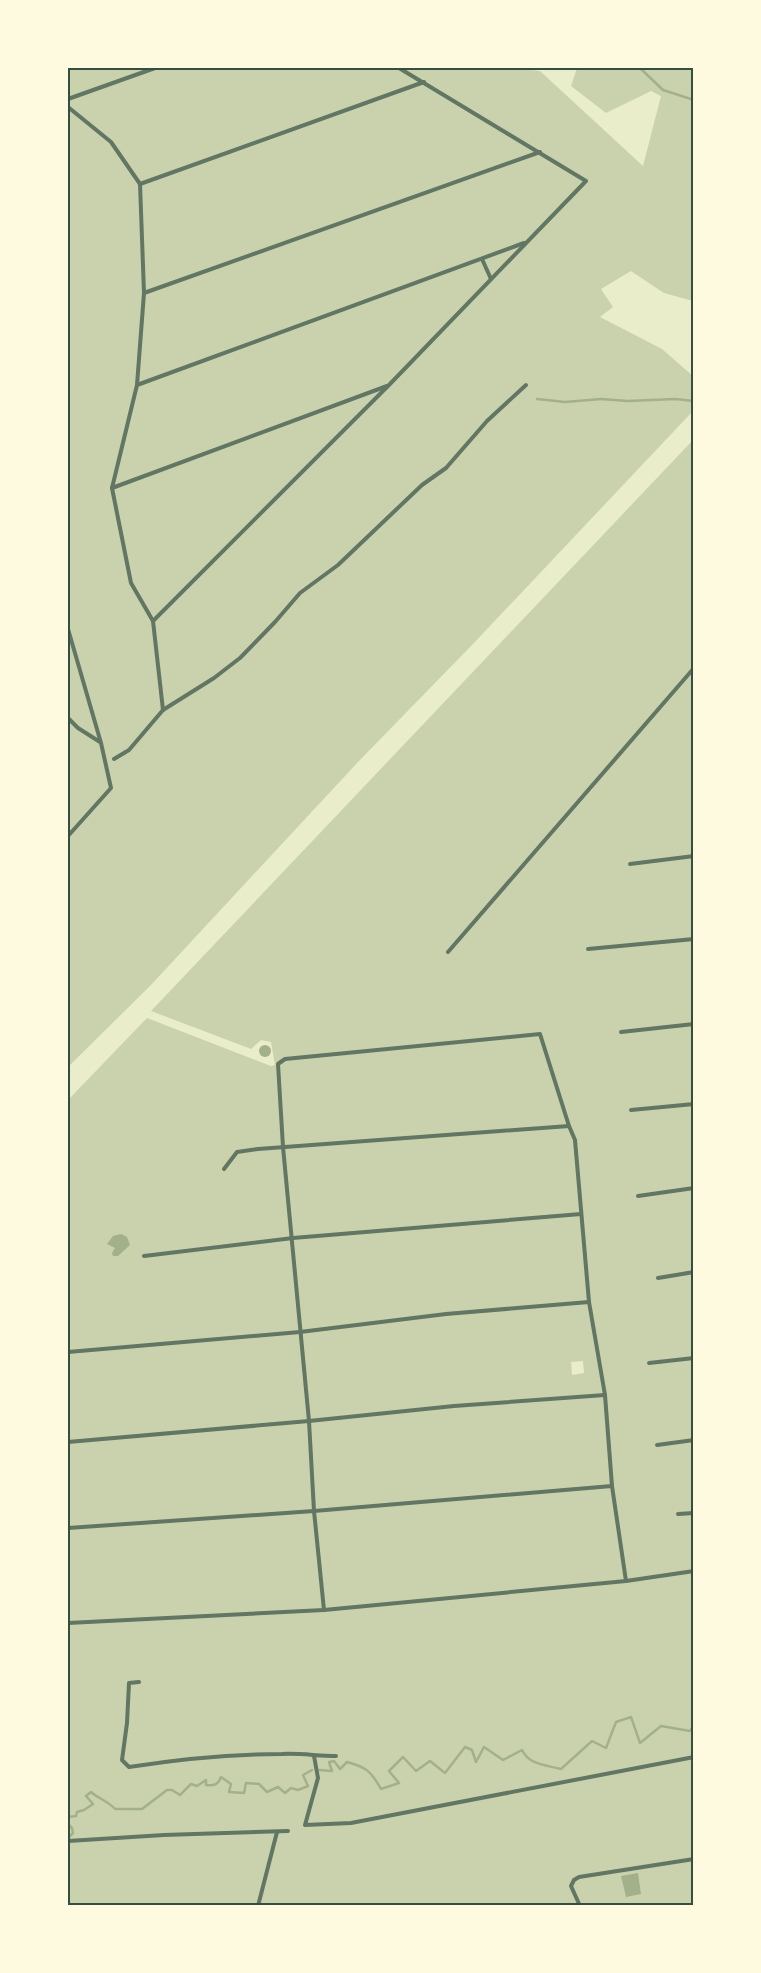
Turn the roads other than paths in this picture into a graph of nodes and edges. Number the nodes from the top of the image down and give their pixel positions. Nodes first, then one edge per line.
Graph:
1 (156, 68) edge
2 (399, 68) edge
3 (424, 82) junction
4 (68, 99) edge
5 (68, 107) edge
6 (540, 152) junction
7 (140, 184) junction
8 (526, 243) junction
9 (482, 259) junction
10 (491, 280) junction
11 (144, 293) junction
12 (137, 385) junction
13 (389, 385) junction
14 (526, 385) dead end
15 (112, 488) junction
16 (153, 621) junction
17 (68, 629) edge
18 (694, 668) edge
19 (164, 710) junction
20 (68, 718) edge
21 (101, 742) junction
22 (114, 759) dead end
23 (68, 836) edge
24 (694, 856) edge
25 (630, 864) dead end
26 (694, 939) edge
27 (588, 949) dead end
28 (448, 952) dead end
29 (694, 1024) edge
30 (621, 1032) dead end
31 (694, 1104) edge
32 (631, 1110) dead end
33 (569, 1126) junction
34 (283, 1147) junction
35 (224, 1168) dead end
36 (694, 1188) edge
37 (638, 1196) dead end
38 (581, 1214) junction
39 (293, 1238) junction
40 (144, 1256) dead end
41 (694, 1272) edge
42 (658, 1278) dead end
43 (589, 1302) junction
44 (300, 1332) junction
45 (68, 1352) edge
46 (694, 1358) edge
47 (649, 1363) dead end
48 (605, 1395) junction
49 (309, 1422) junction
50 (694, 1440) edge
51 (68, 1442) edge
52 (657, 1445) dead end
53 (612, 1486) junction
54 (314, 1511) junction
55 (694, 1513) edge
56 (678, 1514) dead end
57 (68, 1528) edge
58 (694, 1571) edge
59 (626, 1581) junction
60 (324, 1610) junction
61 (68, 1623) edge
62 (138, 1682) dead end
63 (314, 1756) junction
64 (336, 1756) dead end
65 (694, 1756) edge
66 (288, 1831) dead end
67 (277, 1832) junction
68 (68, 1841) edge
69 (694, 1860) edge
70 (258, 1906) edge
71 (580, 1906) edge

1 - 4 street
2 - 3 street
3 - 6 street
3 - 7 street
5 - 7 street
6 - 8 street
6 - 11 street
7 - 11 street
8 - 9 street
8 - 10 street
9 - 10 street
9 - 12 street
10 - 13 street
11 - 12 street
12 - 15 street
13 - 15 street
13 - 16 street
14 - 19 street
15 - 16 street
16 - 19 street
17 - 21 street
18 - 28 street
19 - 22 street
20 - 21 street
21 - 23 street
24 - 25 street
26 - 27 street
29 - 30 street
31 - 32 street
33 - 34 street
33 - 34 street
33 - 38 street
34 - 35 street
34 - 39 street
36 - 37 street
38 - 39 street
38 - 43 street
39 - 40 street
39 - 44 street
41 - 42 street
43 - 44 street
43 - 48 street
44 - 45 street
44 - 49 street
46 - 47 street
48 - 49 street
48 - 53 street
49 - 51 street
49 - 54 street
50 - 52 street
53 - 54 street
53 - 59 street
54 - 57 street
54 - 60 street
55 - 56 street
58 - 59 street
59 - 60 street
60 - 61 street
62 - 63 street
63 - 64 street
63 - 65 street
66 - 67 street
67 - 68 street
67 - 70 street
69 - 71 street

